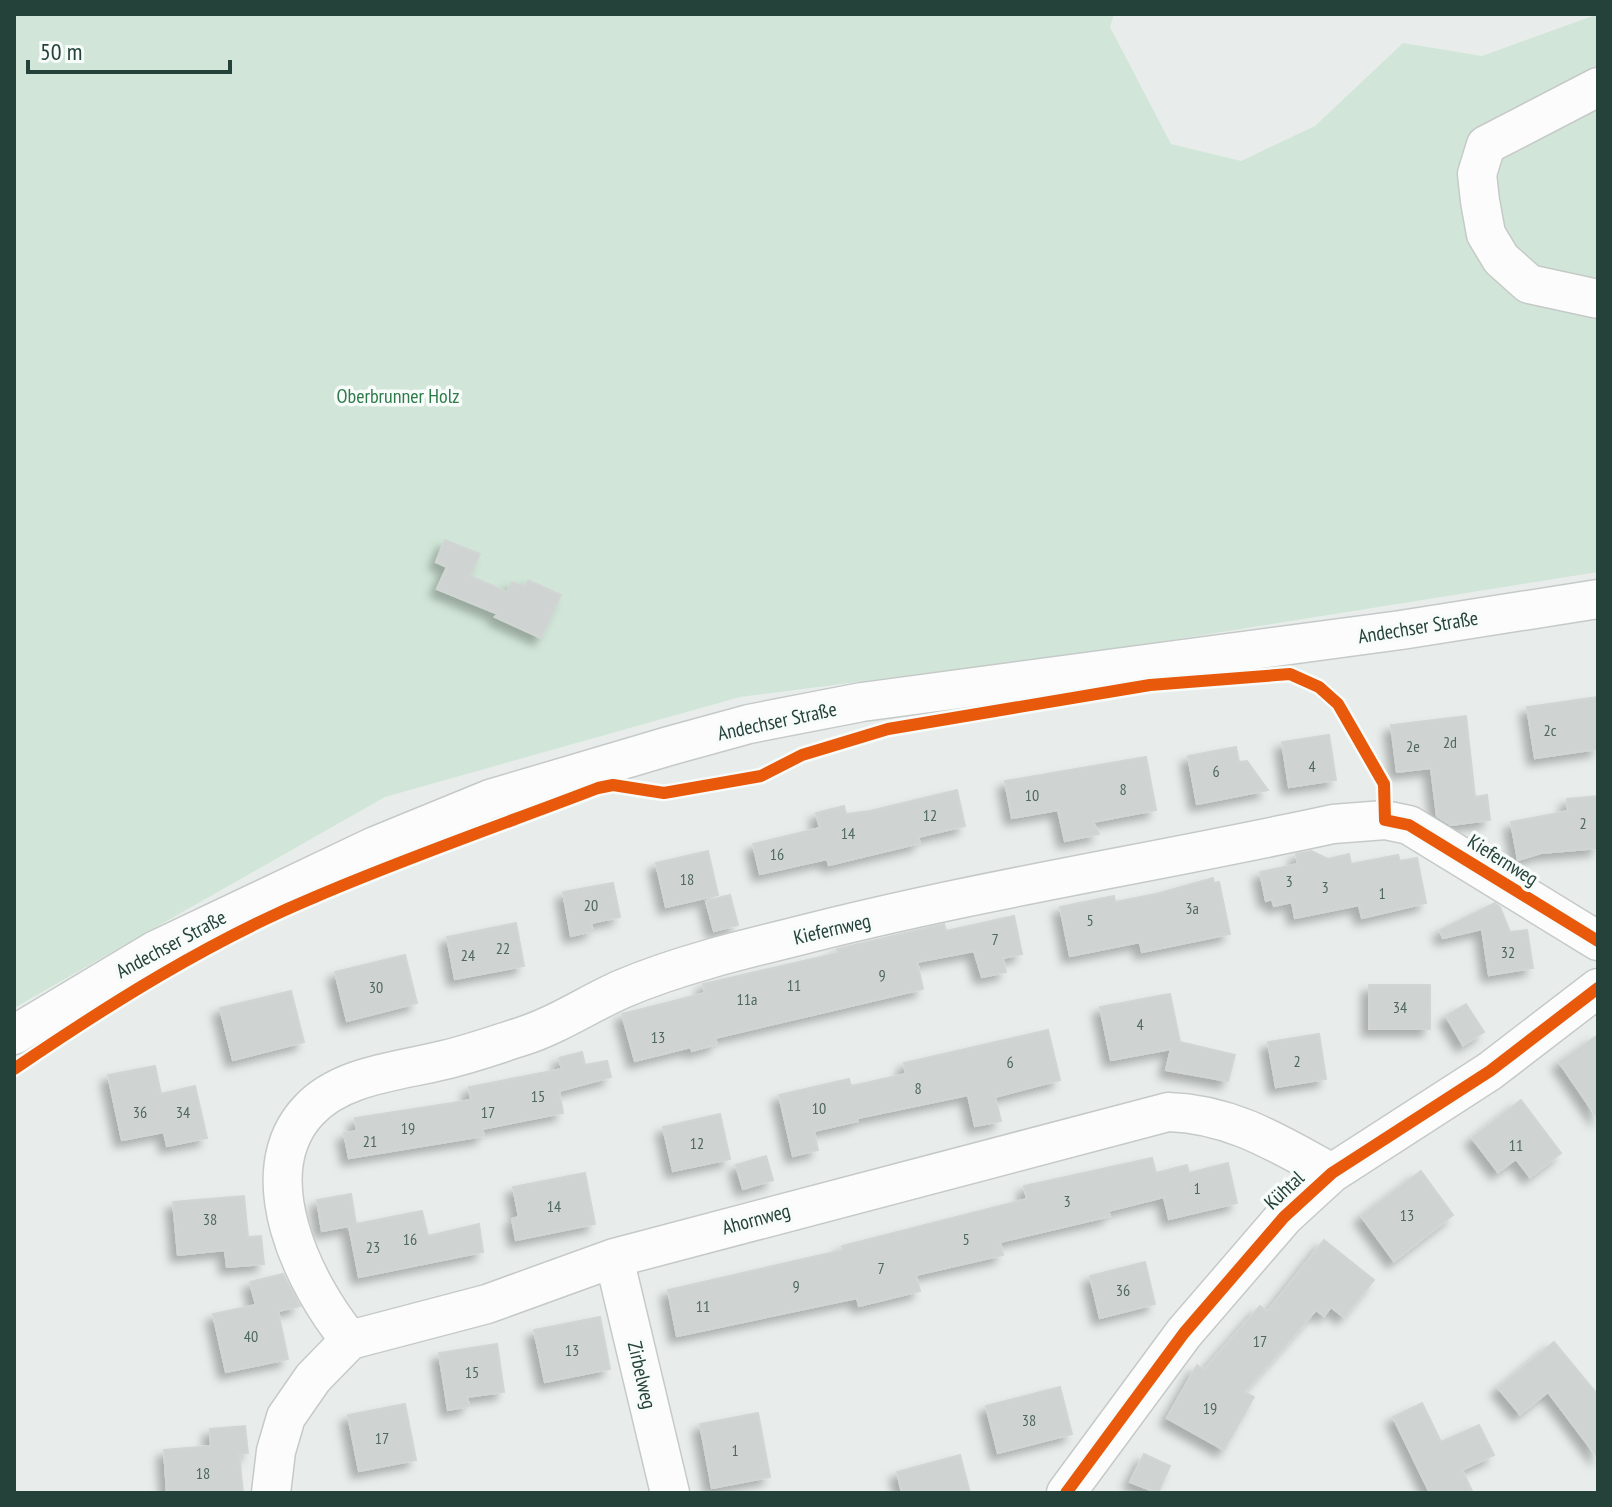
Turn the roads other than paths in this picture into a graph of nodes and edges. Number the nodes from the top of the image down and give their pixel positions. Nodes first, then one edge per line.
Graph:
1 (1598, 87) edge
2 (1598, 299) edge
3 (1598, 599) edge
4 (1598, 941) edge
5 (1598, 988) edge
6 (14, 1035) edge
7 (1332, 1173) junction
8 (614, 1258) junction
9 (350, 1340) junction
10 (271, 1493) edge
11 (670, 1493) edge
12 (1066, 1493) edge

1 - 2 street
3 - 6 street, Andechser Straße
4 - 9 street, Kiefernweg
5 - 7 street, Kühtal
7 - 8 street, Ahornweg
7 - 12 street, Kühtal
8 - 9 street, Ahornweg
8 - 11 street, Zirbelweg
9 - 10 street, Ahornweg

